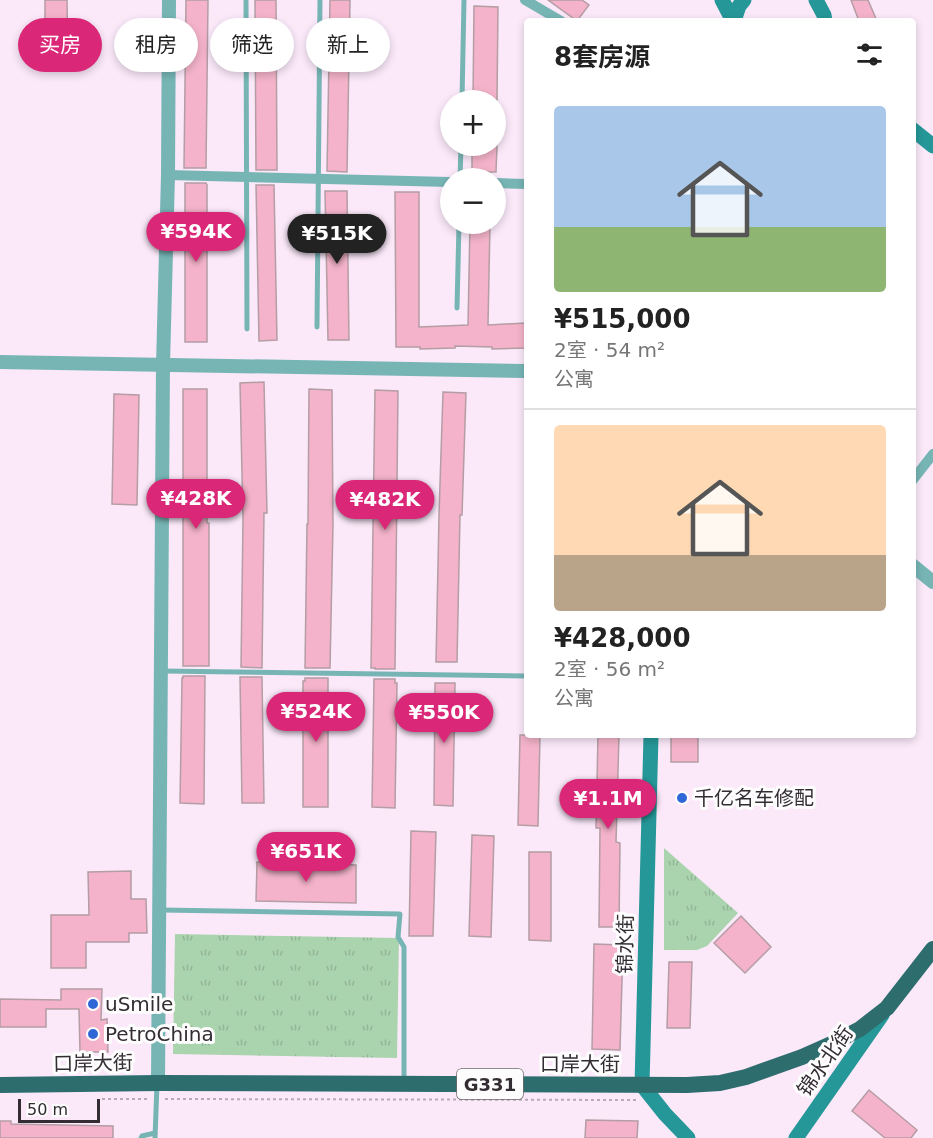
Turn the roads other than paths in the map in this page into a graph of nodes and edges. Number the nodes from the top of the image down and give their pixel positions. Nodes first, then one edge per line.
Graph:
1 (169, 0) edge
2 (246, 0) edge
3 (320, 0) edge
4 (464, 0) edge
5 (525, 0) edge
6 (722, 0) edge
7 (744, 0) edge
8 (816, 0) edge
9 (556, 18) edge
10 (731, 18) edge
11 (734, 18) edge
12 (824, 18) edge
13 (462, 90) edge
14 (916, 132) edge
15 (933, 146) edge
16 (168, 175) junction
17 (247, 177) junction
18 (318, 178) junction
19 (440, 182) edge
20 (506, 183) edge
21 (524, 184) edge
22 (459, 234) edge
23 (457, 308) dead end
24 (317, 327) dead end
25 (247, 329) dead end
26 (0, 362) edge
27 (163, 365) junction
28 (524, 371) edge
29 (933, 454) edge
30 (916, 476) edge
31 (916, 567) edge
32 (933, 582) edge
33 (161, 671) junction
34 (524, 676) edge
35 (651, 738) edge
36 (159, 910) junction
37 (933, 949) edge
38 (887, 1008) junction
39 (404, 1084) junction
40 (0, 1085) edge
41 (642, 1085) junction
42 (157, 1091) junction
43 (155, 1135) edge
44 (797, 1137) edge
45 (141, 1138) edge
46 (688, 1138) edge

1 - 16 street
2 - 17 lane
3 - 18 lane
4 - 13 lane
5 - 9 street
6 - 10 main road
7 - 11 main road
8 - 12 main road
14 - 15 main road
16 - 17 street
16 - 27 street
17 - 18 street
17 - 25 lane
18 - 19 street
18 - 24 lane
20 - 21 street
22 - 23 lane
26 - 27 street
27 - 28 street
27 - 33 street
29 - 30 street
31 - 32 street
33 - 34 lane
33 - 36 street
35 - 41 main road, 锦水街
36 - 39 lane
36 - 42 street
37 - 38 highway, 口岸大街 / G331
38 - 41 highway, 口岸大街 / G331
38 - 44 main road, 锦水北街
39 - 41 highway, 口岸大街 / G331
39 - 42 highway, 口岸大街 / G331
40 - 42 highway, 口岸大街 / G331
41 - 46 main road
42 - 43 lane
43 - 45 lane

